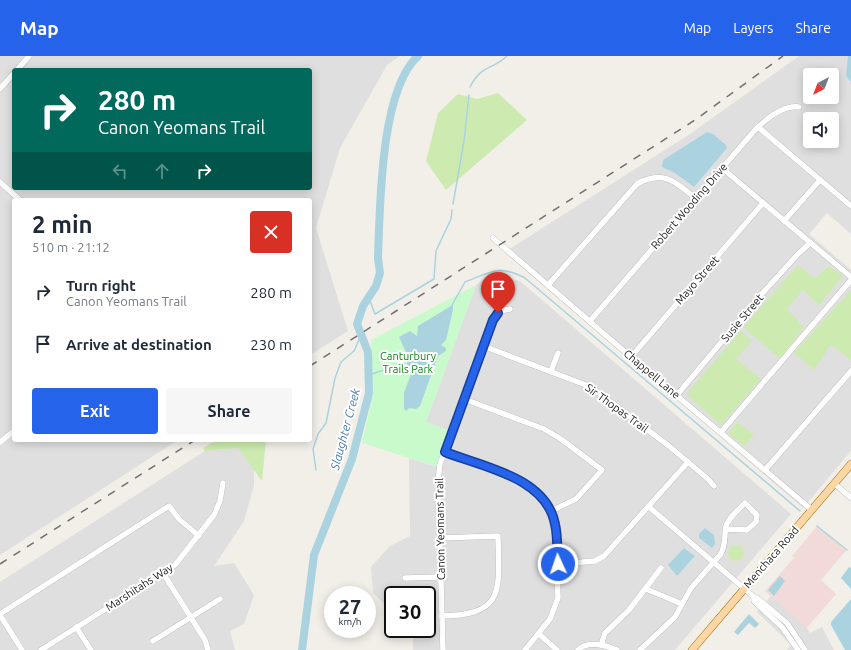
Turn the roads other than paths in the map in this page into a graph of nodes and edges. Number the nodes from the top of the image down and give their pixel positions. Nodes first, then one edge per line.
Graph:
1 (29, 56) edge
2 (18, 68) edge
3 (12, 75) edge
4 (0, 89) edge
5 (799, 107) dead end
6 (758, 127) junction
7 (722, 168) junction
8 (820, 180) junction
9 (0, 182) edge
10 (18, 198) edge
11 (695, 198) junction
12 (763, 203) junction
13 (851, 206) edge
14 (784, 221) junction
15 (493, 238) dead end
16 (810, 243) junction
17 (851, 277) edge
18 (851, 280) edge
19 (548, 285) junction
20 (510, 309) dead end
21 (590, 321) junction
22 (483, 346) junction
23 (558, 353) dead end
24 (631, 357) junction
25 (551, 371) junction
26 (851, 371) edge
27 (677, 395) junction
28 (464, 399) junction
29 (721, 432) junction
30 (12, 433) edge
31 (0, 442) edge
32 (445, 452) junction
33 (688, 462) junction
34 (851, 464) edge
35 (765, 470) junction
36 (223, 483) dead end
37 (835, 484) junction
38 (714, 486) dead end
39 (851, 498) edge
40 (649, 507) junction
41 (812, 510) junction
42 (551, 511) junction
43 (726, 530) junction
44 (199, 536) junction
45 (439, 538) junction
46 (713, 563) junction
47 (558, 564) junction
48 (661, 568) dead end
49 (162, 573) junction
50 (440, 577) junction
51 (405, 578) dead end
52 (646, 589) junction
53 (744, 589) junction
54 (754, 598) junction
55 (220, 599) dead end
56 (682, 604) junction
57 (0, 614) edge
58 (442, 616) junction
59 (191, 617) junction
60 (76, 627) junction
61 (539, 634) junction
62 (153, 641) dead end
63 (601, 645) junction
64 (22, 650) edge
65 (41, 650) edge
66 (90, 650) edge
67 (208, 650) edge
68 (443, 650) edge
69 (525, 650) edge
70 (556, 650) edge
71 (578, 650) edge
72 (617, 650) edge
73 (640, 650) edge
74 (692, 650) edge
75 (798, 650) edge
76 (805, 650) edge

1 - 2 street
3 - 4 street
5 - 6 street, Robert Wooding Drive
6 - 7 street, Robert Wooding Drive
6 - 8 street
7 - 11 street, Robert Wooding Drive
7 - 12 street
8 - 13 street
8 - 14 street
9 - 10 street
11 - 19 street
11 - 21 street, Robert Wooding Drive
12 - 14 street
12 - 24 street, Mayo Street
14 - 16 street
15 - 19 street, Chappell Lane
16 - 17 street
16 - 27 street, Susie Street
18 - 29 street
19 - 21 street, Chappell Lane
20 - 22 street, Canon Yeomans Trail
21 - 24 street, Chappell Lane
22 - 25 street, Sir Thopas Trail
22 - 28 street, Canon Yeomans Trail
23 - 25 street
24 - 27 street, Chappell Lane
25 - 33 street, Sir Thopas Trail
26 - 35 street
27 - 29 street, Chappell Lane
28 - 32 street, Canon Yeomans Trail
28 - 42 street
29 - 35 street, Chappell Lane
30 - 31 street
32 - 42 street
32 - 45 street, Canon Yeomans Trail
33 - 38 street, Sir Thopas Trail
33 - 40 street
34 - 37 main road, Menchaca Road
35 - 41 street, Chappell Lane
36 - 44 street, Marshitahs Way
37 - 39 street
37 - 41 main road, Menchaca Road
40 - 46 street
40 - 47 street
41 - 53 main road, Menchaca Road
42 - 47 street
43 - 43 street
43 - 46 street
44 - 49 street, Marshitahs Way
44 - 57 street
45 - 50 street, Canon Yeomans Trail
45 - 58 street
46 - 53 street
46 - 56 street
47 - 61 street
48 - 52 street
49 - 59 street
49 - 60 street, Marshitahs Way
50 - 51 street
50 - 58 street, Canon Yeomans Trail
52 - 56 street
52 - 63 street
53 - 54 street
53 - 74 main road, Menchaca Road
54 - 75 street
54 - 76 street
55 - 59 street
56 - 73 street
57 - 64 street
58 - 68 street, Canon Yeomans Trail
59 - 62 street
59 - 67 street
60 - 65 street, Marshitahs Way
60 - 66 street
61 - 69 street
61 - 70 street
63 - 71 street
63 - 72 street

